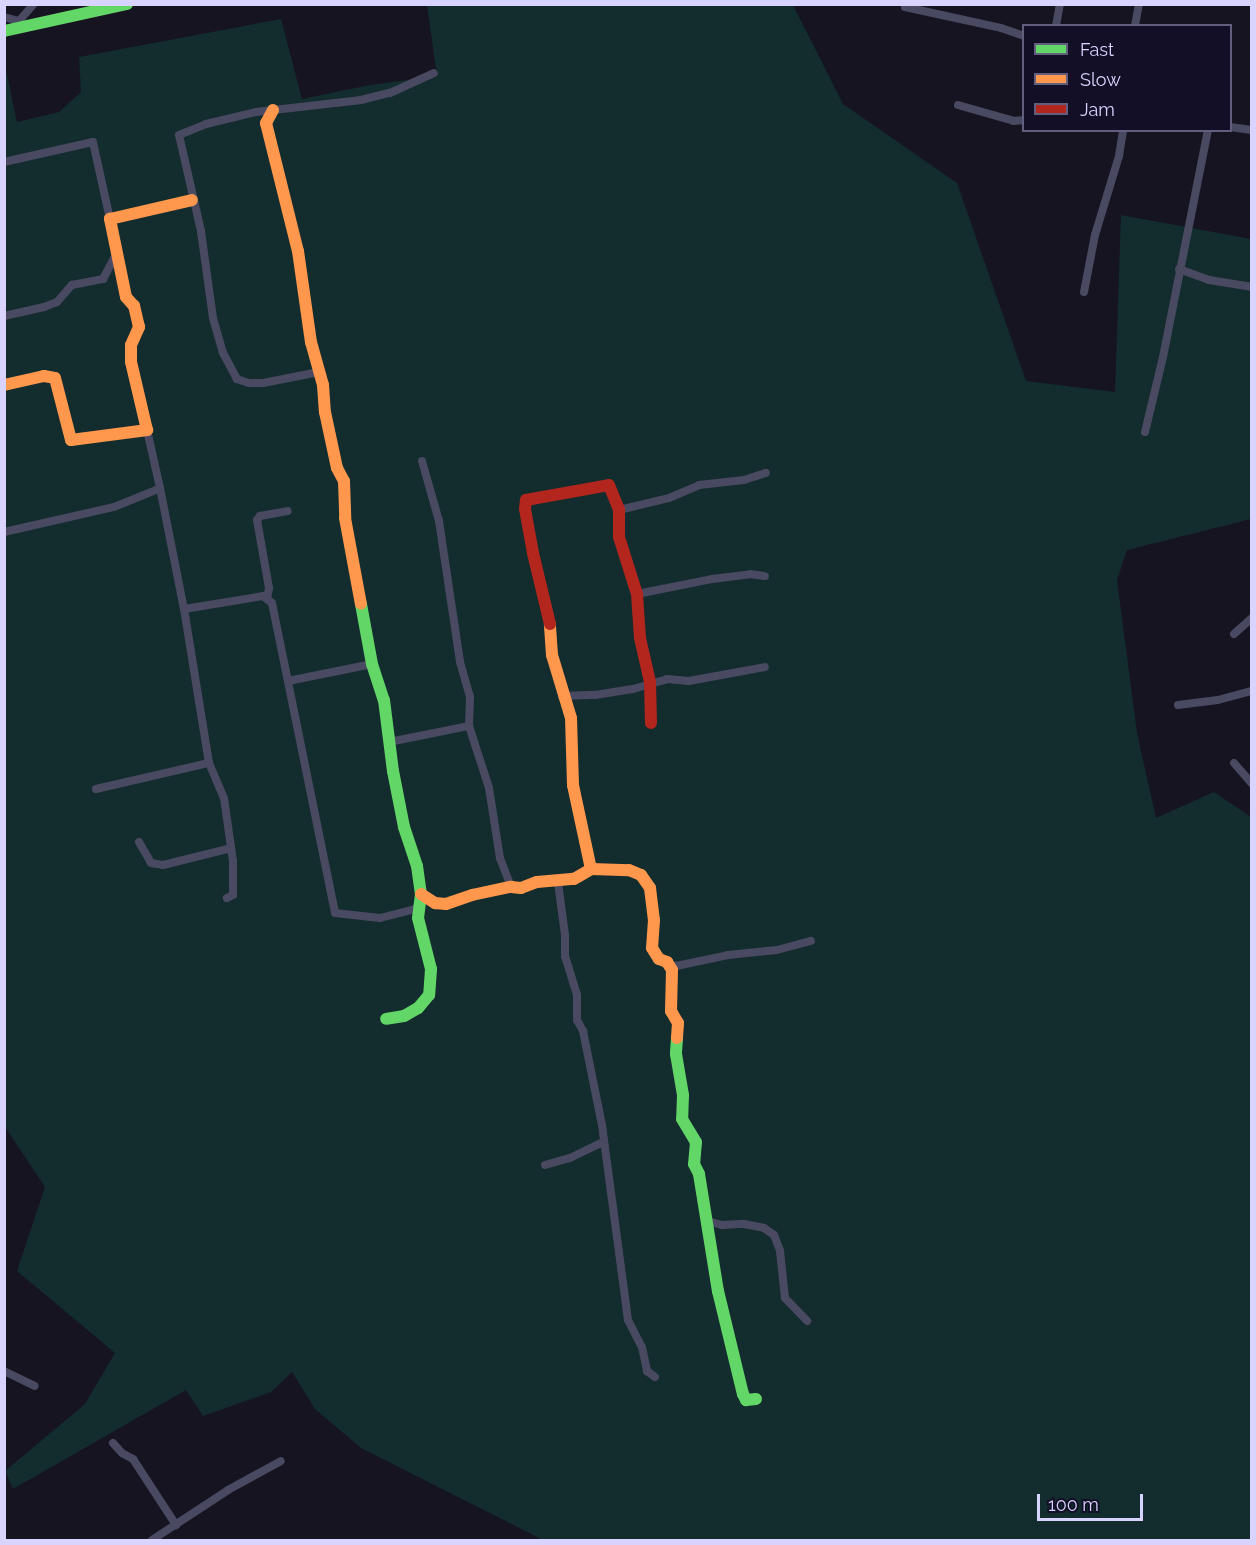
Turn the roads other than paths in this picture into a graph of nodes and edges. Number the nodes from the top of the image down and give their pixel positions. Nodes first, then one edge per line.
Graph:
1 (34, 4) edge
2 (127, 4) edge
3 (1060, 4) edge
4 (1139, 4) edge
5 (905, 7) dead end
6 (4, 17) edge
7 (1056, 24) edge
8 (1135, 24) edge
9 (20, 25) junction
10 (4, 31) edge
11 (1022, 36) edge
12 (435, 73) dead end
13 (958, 105) dead end
14 (273, 110) junction
15 (1022, 120) edge
16 (1232, 127) edge
17 (1251, 130) edge
18 (1123, 132) edge
19 (1208, 132) edge
20 (4, 162) edge
21 (192, 200) junction
22 (110, 219) junction
23 (117, 253) junction
24 (1179, 269) junction
25 (1251, 287) edge
26 (1084, 292) dead end
27 (4, 316) edge
28 (319, 372) junction
29 (4, 385) edge
30 (147, 430) junction
31 (1145, 432) dead end
32 (422, 461) dead end
33 (766, 473) dead end
34 (160, 488) junction
35 (619, 510) junction
36 (288, 511) dead end
37 (4, 532) edge
38 (765, 576) dead end
39 (637, 594) junction
40 (267, 599) junction
41 (184, 609) junction
42 (1251, 618) edge
43 (1234, 634) dead end
44 (372, 664) junction
45 (765, 667) dead end
46 (288, 681) junction
47 (650, 682) junction
48 (1251, 691) edge
49 (562, 696) junction
50 (1178, 705) dead end
51 (651, 723) dead end
52 (470, 726) junction
53 (389, 742) junction
54 (209, 763) junction
55 (1234, 763) dead end
56 (1251, 784) edge
57 (96, 789) dead end
58 (139, 842) dead end
59 (231, 848) junction
60 (591, 869) junction
61 (558, 882) junction
62 (511, 886) junction
63 (421, 894) junction
64 (227, 898) dead end
65 (419, 908) junction
66 (811, 941) dead end
67 (672, 970) junction
68 (386, 1019) dead end
69 (603, 1142) junction
70 (545, 1165) dead end
71 (707, 1221) junction
72 (807, 1321) dead end
73 (4, 1371) edge
74 (655, 1377) dead end
75 (35, 1386) dead end
76 (756, 1399) dead end
77 (113, 1443) dead end
78 (281, 1461) dead end
79 (176, 1525) junction
80 (152, 1540) edge

1 - 9 street
2 - 9 street
3 - 7 street
4 - 8 street
5 - 11 street
6 - 9 street
9 - 10 street
12 - 14 street
13 - 15 street
14 - 21 street
14 - 28 street
16 - 17 street
18 - 26 street
19 - 24 street
20 - 22 street
21 - 22 street
21 - 28 street
22 - 23 street
23 - 27 street
23 - 30 street
24 - 25 street
24 - 31 street
28 - 44 street
29 - 30 street
30 - 34 street
32 - 52 street
33 - 35 street
34 - 37 street
34 - 41 street
35 - 39 street
35 - 49 street
36 - 40 street
38 - 39 street
39 - 47 street
40 - 41 street
40 - 46 street
41 - 54 street
42 - 43 street
44 - 46 street
44 - 53 street
45 - 47 street
46 - 65 street
47 - 49 street
47 - 51 street
48 - 50 street
49 - 60 street
52 - 53 street
52 - 62 street
53 - 63 street
54 - 57 street
54 - 59 street
55 - 56 street
58 - 59 street
59 - 64 street
60 - 61 street
60 - 67 street
61 - 62 street
61 - 69 street
62 - 63 street
63 - 65 street
65 - 68 street
66 - 67 street
67 - 71 street
69 - 70 street
69 - 74 street
71 - 72 street
71 - 76 street
73 - 75 street
77 - 79 street
78 - 79 street
79 - 80 street

